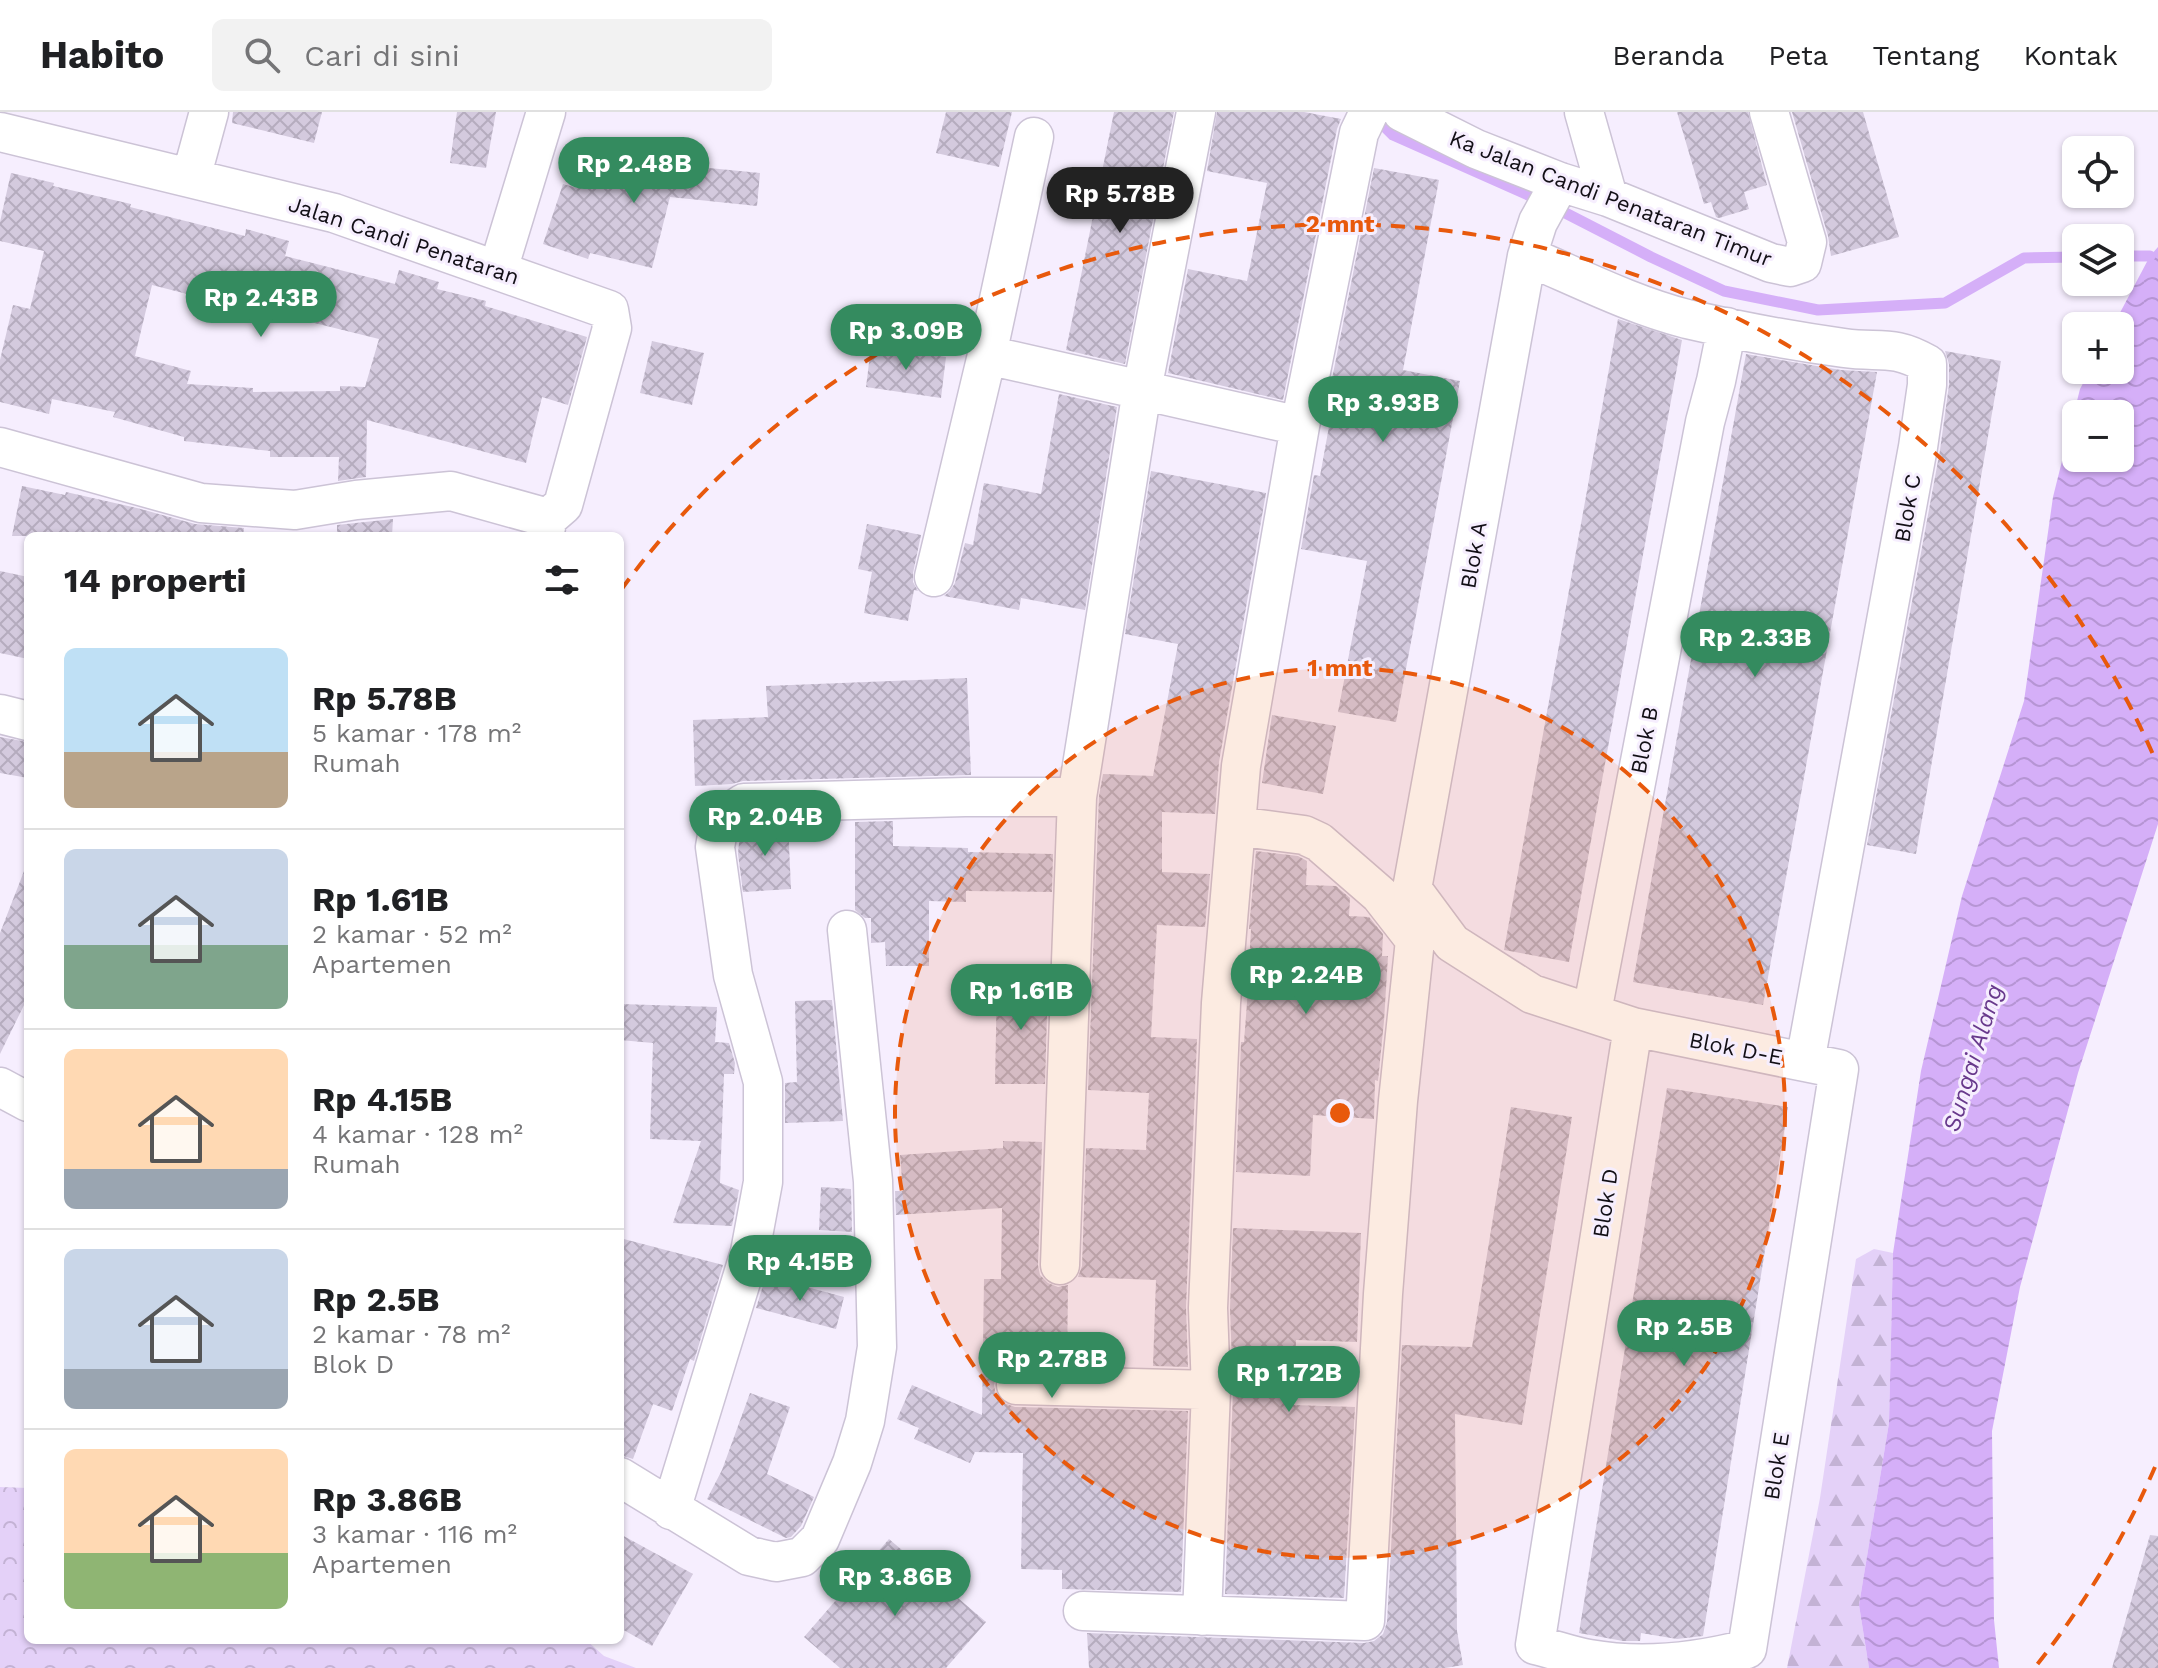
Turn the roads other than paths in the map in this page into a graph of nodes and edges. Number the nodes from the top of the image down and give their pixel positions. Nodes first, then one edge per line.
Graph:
1 (209, 112) edge
2 (546, 112) edge
3 (1196, 112) edge
4 (1402, 112) edge
5 (1584, 112) edge
6 (1769, 112) edge
7 (1364, 122) edge
8 (0, 132) edge
9 (1034, 137) dead end
10 (191, 178) junction
11 (1608, 197) junction
12 (1545, 214) junction
13 (498, 270) junction
14 (1727, 327) junction
15 (987, 355) junction
16 (1142, 390) junction
17 (1300, 426) junction
18 (0, 447) edge
19 (552, 520) edge
20 (934, 577) dead end
21 (0, 714) edge
22 (24, 720) edge
23 (1077, 797) junction
24 (1236, 826) junction
25 (847, 930) dead end
26 (1592, 1012) junction
27 (1633, 1027) junction
28 (1822, 1065) junction
29 (0, 1087) edge
30 (24, 1100) edge
31 (1060, 1265) dead end
32 (1016, 1385) dead end
33 (1211, 1390) junction
34 (624, 1480) edge
35 (671, 1510) junction
36 (1083, 1611) dead end
37 (1202, 1616) junction
38 (1535, 1645) joint

1 - 10 street
2 - 13 street
3 - 16 street
4 - 12 street, Ka Jalan Candi Penataran Timur
5 - 11 street
6 - 11 street, Ka Jalan Candi Penataran Timur
7 - 17 street
8 - 10 street, Jalan Candi Penataran
9 - 15 street
10 - 13 street, Jalan Candi Penataran
11 - 12 street, Ka Jalan Candi Penataran Timur
12 - 14 street, Blok C
12 - 26 street, Blok A
13 - 19 street, Jalan Candi Penataran
14 - 26 street, Blok B
14 - 28 street, Blok C
15 - 16 street
15 - 20 street
16 - 17 street
16 - 23 street
17 - 24 street
18 - 19 street
21 - 22 street
23 - 31 street
23 - 35 street
24 - 33 street
24 - 37 street
25 - 35 street
26 - 27 street
27 - 28 street, Blok D-E
27 - 38 street, Blok D
28 - 38 street, Blok E
29 - 30 street
32 - 33 street
33 - 37 street
34 - 35 street
36 - 37 street

